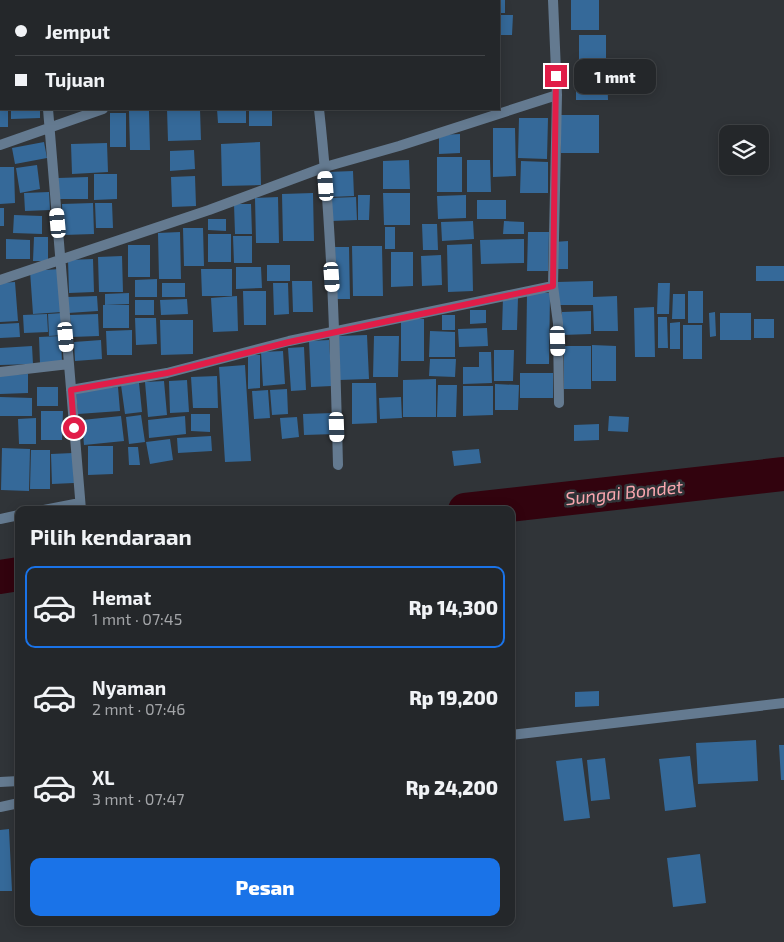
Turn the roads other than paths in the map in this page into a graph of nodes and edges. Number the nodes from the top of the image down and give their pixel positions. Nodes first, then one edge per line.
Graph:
1 (553, 0) edge
2 (557, 94) junction
3 (48, 110) edge
4 (101, 110) edge
5 (319, 110) edge
6 (49, 129) junction
7 (0, 145) edge
8 (325, 167) junction
9 (61, 260) junction
10 (0, 280) edge
11 (553, 286) junction
12 (335, 332) junction
13 (69, 364) junction
14 (0, 372) edge
15 (71, 390) junction
16 (559, 403) dead end
17 (338, 465) dead end
18 (80, 506) edge
19 (15, 516) edge
20 (0, 519) edge
21 (784, 705) edge
22 (515, 735) edge
23 (0, 782) edge
24 (15, 782) edge
25 (15, 804) edge
26 (0, 807) edge

1 - 2 street
2 - 8 street
2 - 11 street
3 - 6 street
4 - 6 street
5 - 8 street
6 - 7 street
6 - 9 street
8 - 9 street
8 - 12 street
9 - 10 street
9 - 13 street
11 - 12 street
11 - 16 street
12 - 15 street
12 - 17 street
13 - 14 street
13 - 15 street
15 - 18 street
19 - 20 street
21 - 22 street
23 - 24 street
25 - 26 street

